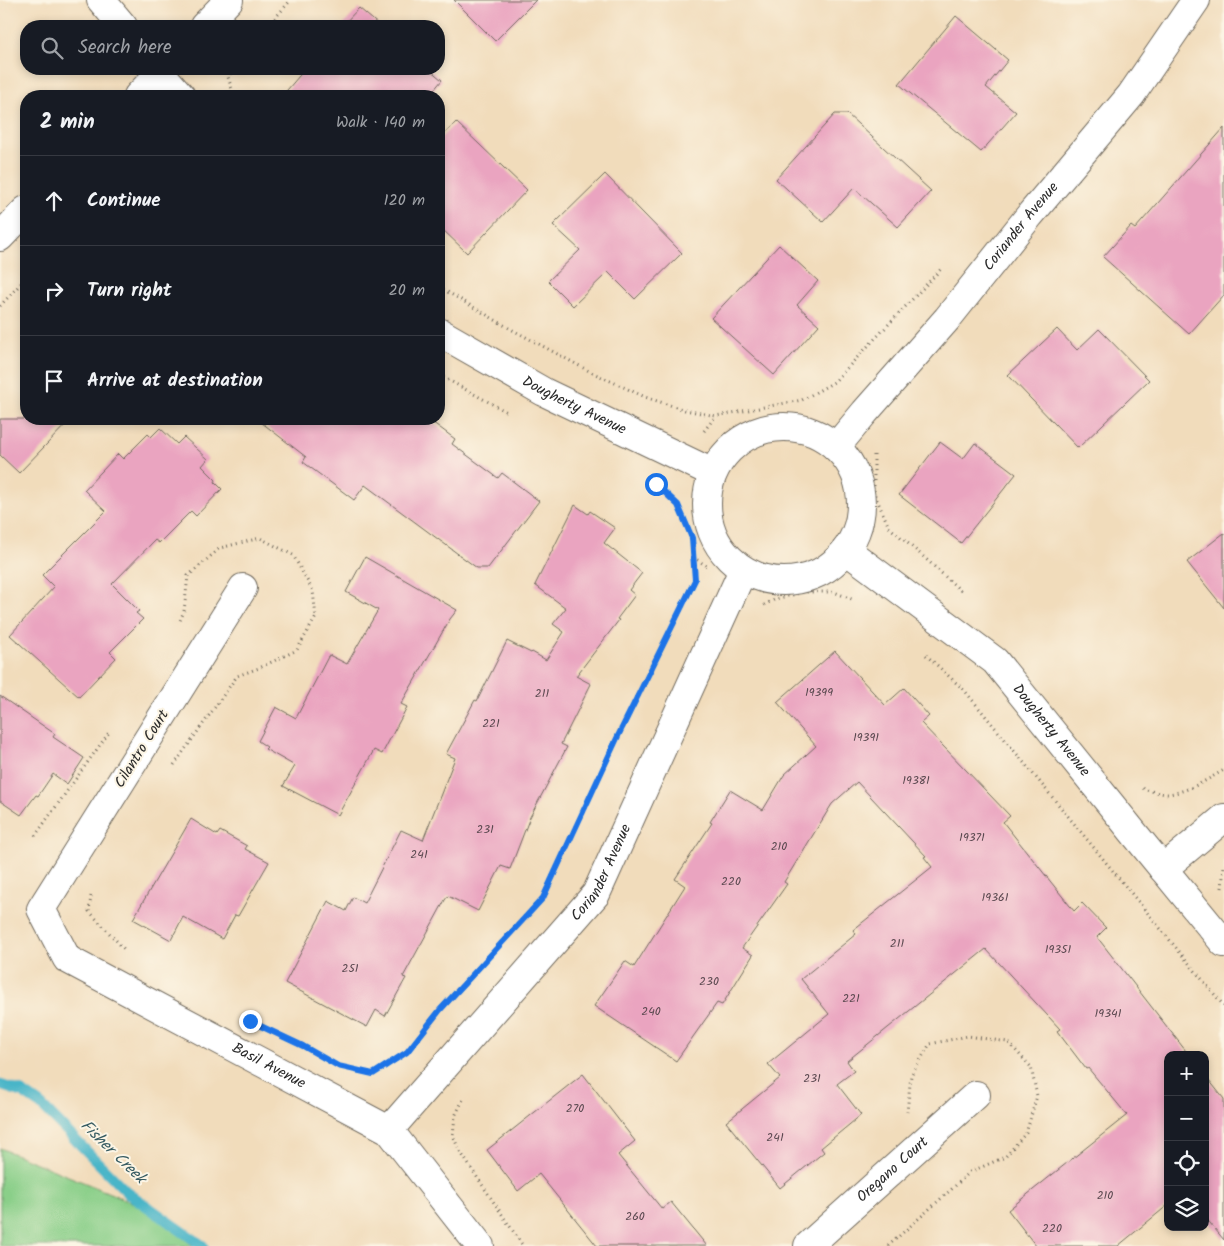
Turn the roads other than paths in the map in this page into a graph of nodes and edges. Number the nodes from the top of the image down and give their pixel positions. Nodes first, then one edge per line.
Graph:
1 (101, 0) edge
2 (229, 0) edge
3 (1196, 0) edge
4 (117, 20) edge
5 (210, 20) edge
6 (157, 75) edge
7 (165, 75) edge
8 (143, 90) edge
9 (176, 90) edge
10 (20, 216) edge
11 (0, 237) edge
12 (445, 335) edge
13 (836, 448) junction
14 (713, 473) junction
15 (846, 550) junction
16 (743, 570) junction
17 (243, 588) dead end
18 (1224, 818) edge
19 (1163, 869) junction
20 (41, 909) joint
21 (1224, 943) edge
22 (976, 1094) dead end
23 (389, 1130) junction
24 (480, 1246) edge
25 (808, 1246) edge

1 - 4 street
2 - 5 street
3 - 13 street, Coriander Avenue
6 - 8 street
7 - 9 street
10 - 11 street
12 - 14 street, Dougherty Avenue
13 - 14 street
13 - 15 street
14 - 16 street
15 - 16 street
15 - 19 street, Dougherty Avenue
16 - 23 street, Coriander Avenue
17 - 20 street, Cilantro Court
18 - 19 street
19 - 21 street, Dougherty Avenue
20 - 23 street, Basil Avenue
22 - 25 street, Oregano Court
23 - 24 street, Basil Avenue

